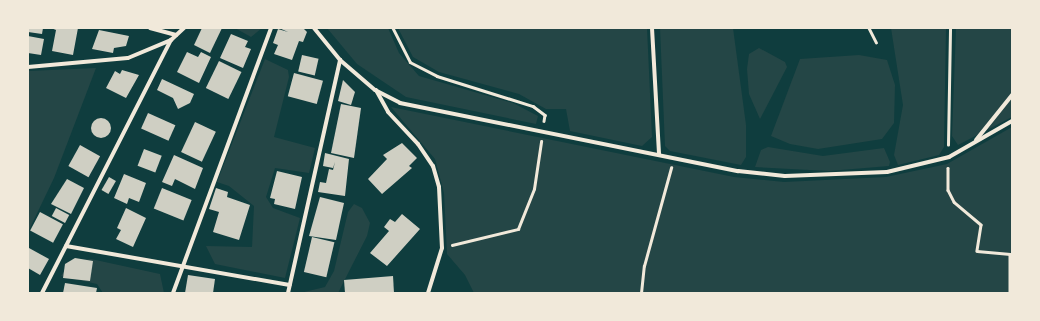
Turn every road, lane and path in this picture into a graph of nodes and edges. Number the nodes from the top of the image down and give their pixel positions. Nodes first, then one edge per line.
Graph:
1 (150, 28) edge
2 (184, 28) edge
3 (271, 28) edge
4 (314, 28) edge
5 (393, 28) edge
6 (652, 28) edge
7 (869, 28) edge
8 (950, 28) edge
9 (176, 35) junction
10 (171, 40) junction
11 (876, 42) dead end
12 (340, 60) junction
13 (28, 67) edge
14 (375, 90) junction
15 (1012, 95) edge
16 (1012, 121) edge
17 (543, 131) junction
18 (976, 141) junction
19 (659, 155) junction
20 (948, 156) junction
21 (673, 158) junction
22 (66, 246) junction
23 (442, 248) junction
24 (183, 266) junction
25 (290, 285) junction
26 (42, 293) edge
27 (173, 293) edge
28 (288, 293) edge
29 (428, 293) edge
30 (641, 293) edge
31 (1010, 293) edge

1 - 9 street
2 - 9 street
3 - 24 street
4 - 12 street
5 - 17 path
6 - 19 street
7 - 11 path
8 - 20 path
9 - 10 street
10 - 13 street
10 - 22 street
12 - 14 street
12 - 25 street
14 - 17 street
14 - 23 street
15 - 18 street
16 - 18 street
17 - 19 street
17 - 23 path
18 - 20 street
19 - 21 street
20 - 21 street
20 - 31 path
21 - 30 path
22 - 24 street
22 - 26 street
23 - 29 street
24 - 25 street
24 - 27 street
25 - 28 street

